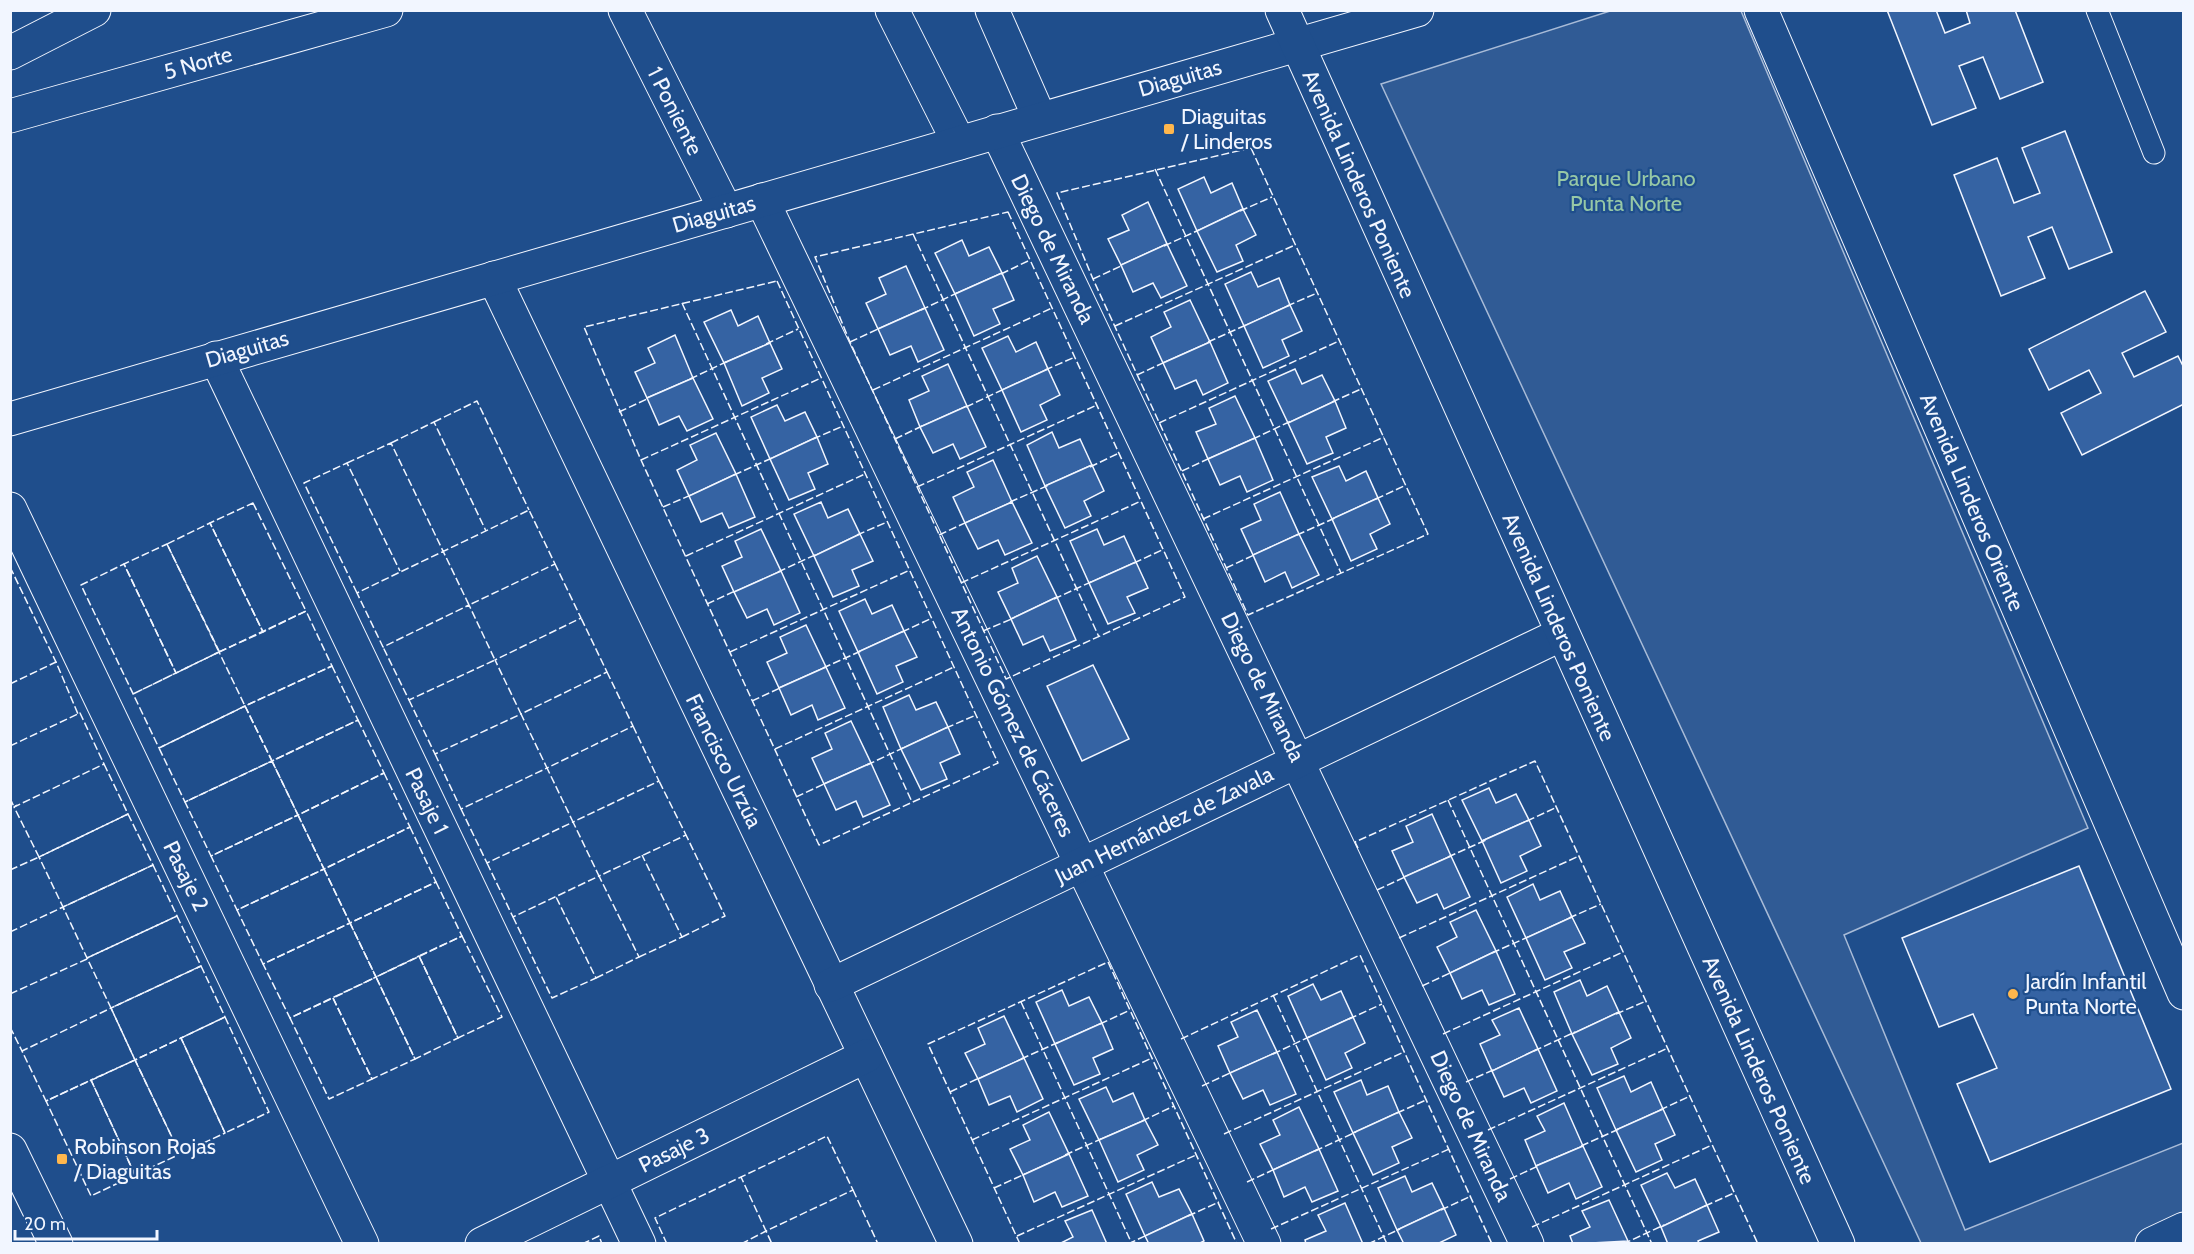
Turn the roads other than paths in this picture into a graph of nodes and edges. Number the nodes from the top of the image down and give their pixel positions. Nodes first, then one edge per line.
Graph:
1 (94, 10) edge
2 (386, 10) edge
3 (625, 10) edge
4 (892, 10) edge
5 (992, 10) edge
6 (1282, 10) edge
7 (1417, 10) edge
8 (1761, 10) edge
9 (2097, 10) edge
10 (1296, 45) junction
11 (10, 53) edge
12 (10, 116) edge
13 (1040, 119) junction
14 (997, 131) junction
15 (958, 142) junction
16 (2154, 153) dead end
17 (762, 200) junction
18 (726, 211) junction
19 (494, 278) junction
20 (216, 358) junction
21 (10, 418) edge
22 (10, 509) edge
23 (1562, 634) junction
24 (1298, 760) junction
25 (1082, 864) junction
26 (831, 985) junction
27 (2184, 993) edge
28 (866, 1056) junction
29 (10, 1150) edge
30 (609, 1181) junction
31 (2184, 1229) edge
32 (56, 1244) edge
33 (362, 1244) edge
34 (482, 1244) edge
35 (639, 1244) edge
36 (956, 1244) edge
37 (1264, 1244) edge
38 (1527, 1244) edge
39 (1838, 1244) edge
40 (2152, 1244) edge

1 - 11 street
2 - 12 street, 5 Norte
3 - 18 street, 1 Poniente
4 - 15 street
5 - 13 street
6 - 10 street, Avenida Linderos Poniente
7 - 10 street, Diaguitas
8 - 27 street, Avenida Linderos Oriente
9 - 16 lane
10 - 13 street, Diaguitas
10 - 23 street, Avenida Linderos Poniente
13 - 14 street, Diaguitas
14 - 15 street, Diaguitas
14 - 24 street, Diego de Miranda
15 - 17 street, Diaguitas
17 - 18 street, Diaguitas
17 - 25 street, Antonio Gómez de Cáceres
18 - 19 street, Diaguitas
19 - 20 street, Diaguitas
19 - 26 street, Francisco Urzúa
20 - 21 street, Diaguitas
20 - 30 street, Pasaje 1
22 - 33 street, Pasaje 2
23 - 24 street, Juan Hernández de Zavala
23 - 39 street, Avenida Linderos Poniente
24 - 25 street, Juan Hernández de Zavala
24 - 38 street, Diego de Miranda
25 - 26 street, Juan Hernández de Zavala
25 - 37 street, Antonio Gómez de Cáceres
26 - 28 street, Francisco Urzúa
28 - 30 street, Pasaje 3
28 - 36 street, Francisco Urzúa
29 - 32 street
30 - 34 street, Pasaje 3
30 - 35 street, Pasaje 1
31 - 40 street

